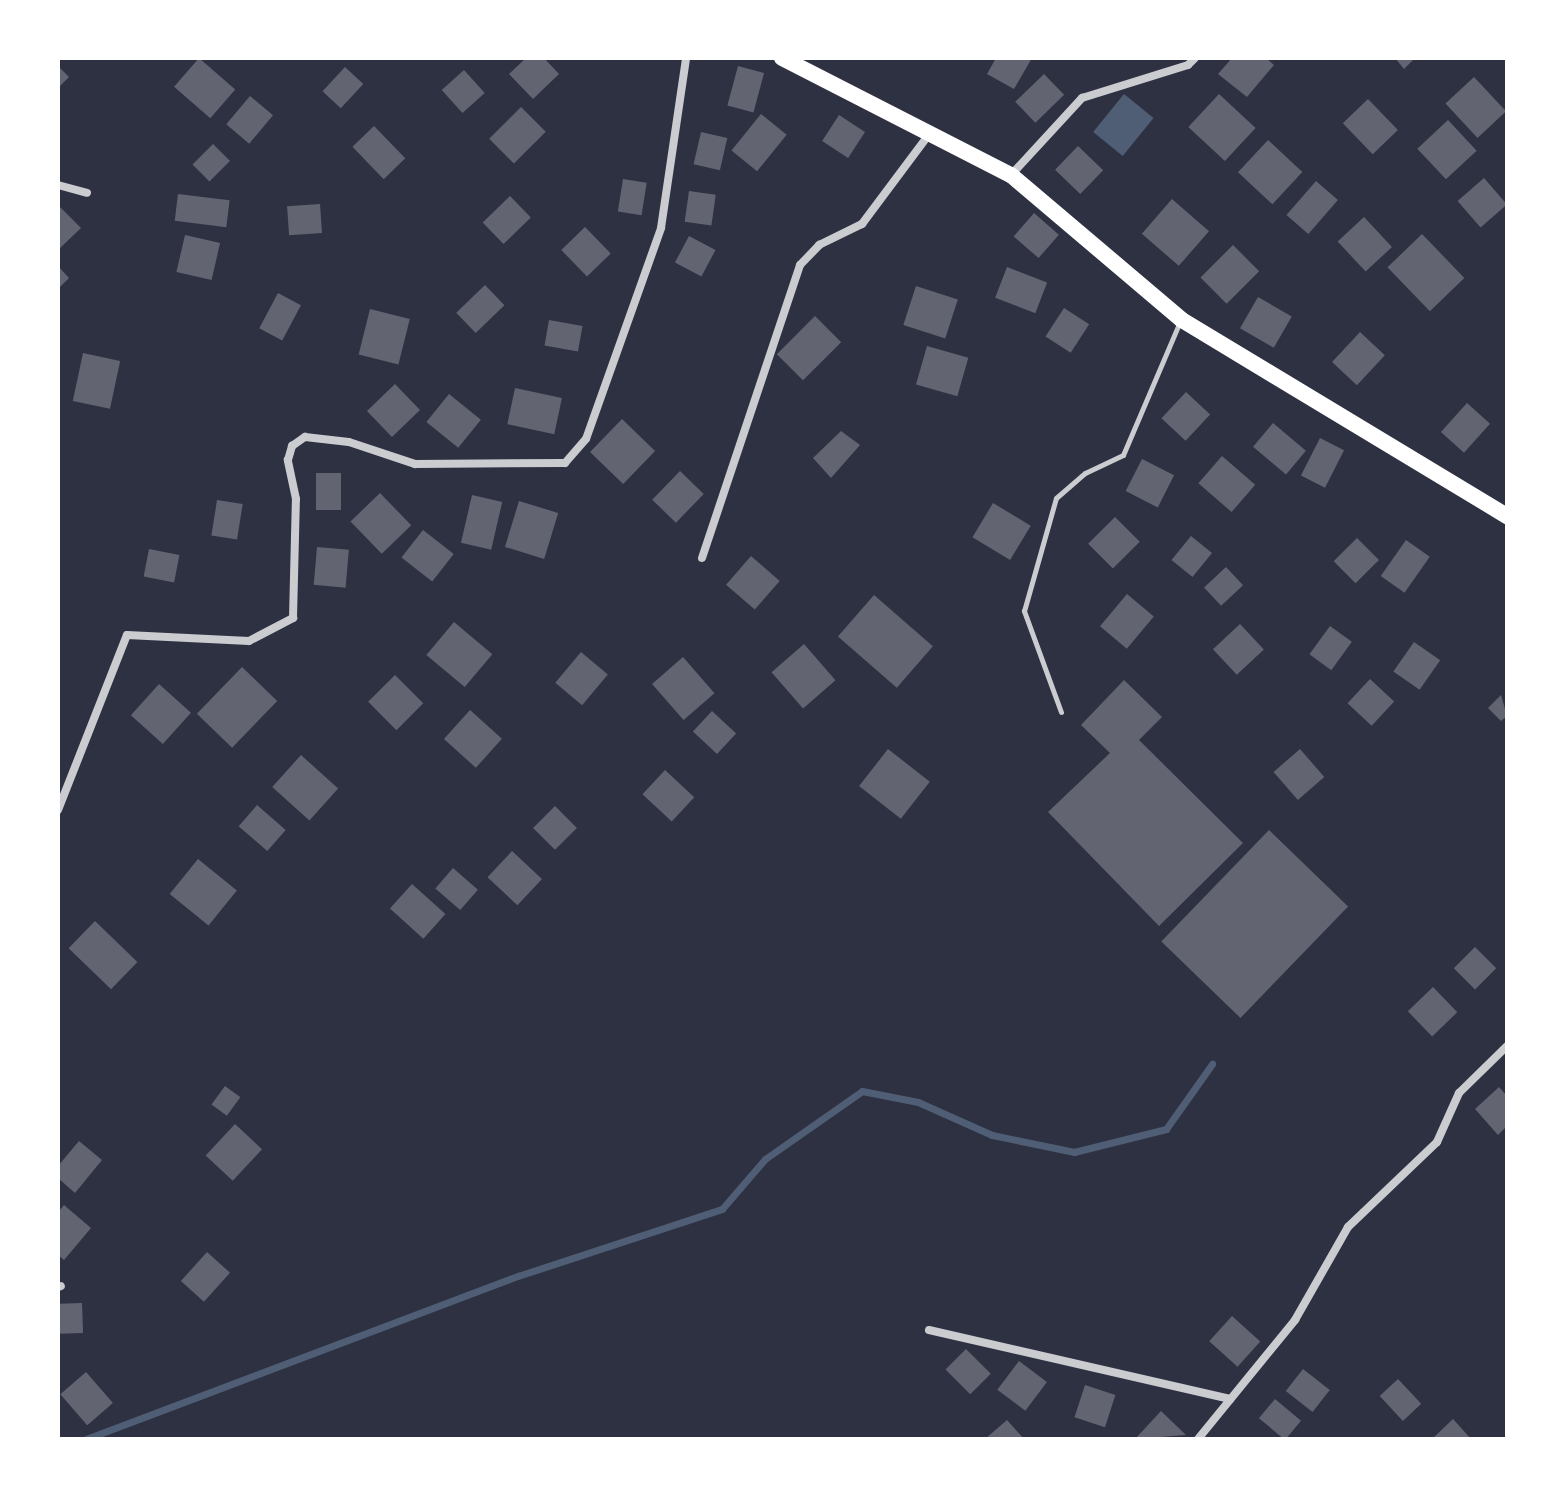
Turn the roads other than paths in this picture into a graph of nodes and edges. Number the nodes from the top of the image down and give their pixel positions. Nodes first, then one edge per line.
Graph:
1 (686, 58) edge
2 (782, 58) edge
3 (1195, 58) edge
4 (930, 132) junction
5 (1011, 175) junction
6 (58, 185) edge
7 (87, 193) dead end
8 (1182, 320) junction
9 (1507, 516) edge
10 (702, 558) dead end
11 (1061, 712) dead end
12 (58, 810) edge
13 (1507, 1046) edge
14 (929, 1330) dead end
15 (1230, 1399) junction
16 (1198, 1439) edge

1 - 12 street
2 - 4 main road
3 - 5 street
4 - 5 main road
4 - 10 street
5 - 8 main road
6 - 7 street
8 - 9 main road
8 - 11 lane
13 - 15 street
14 - 15 street
15 - 16 street

